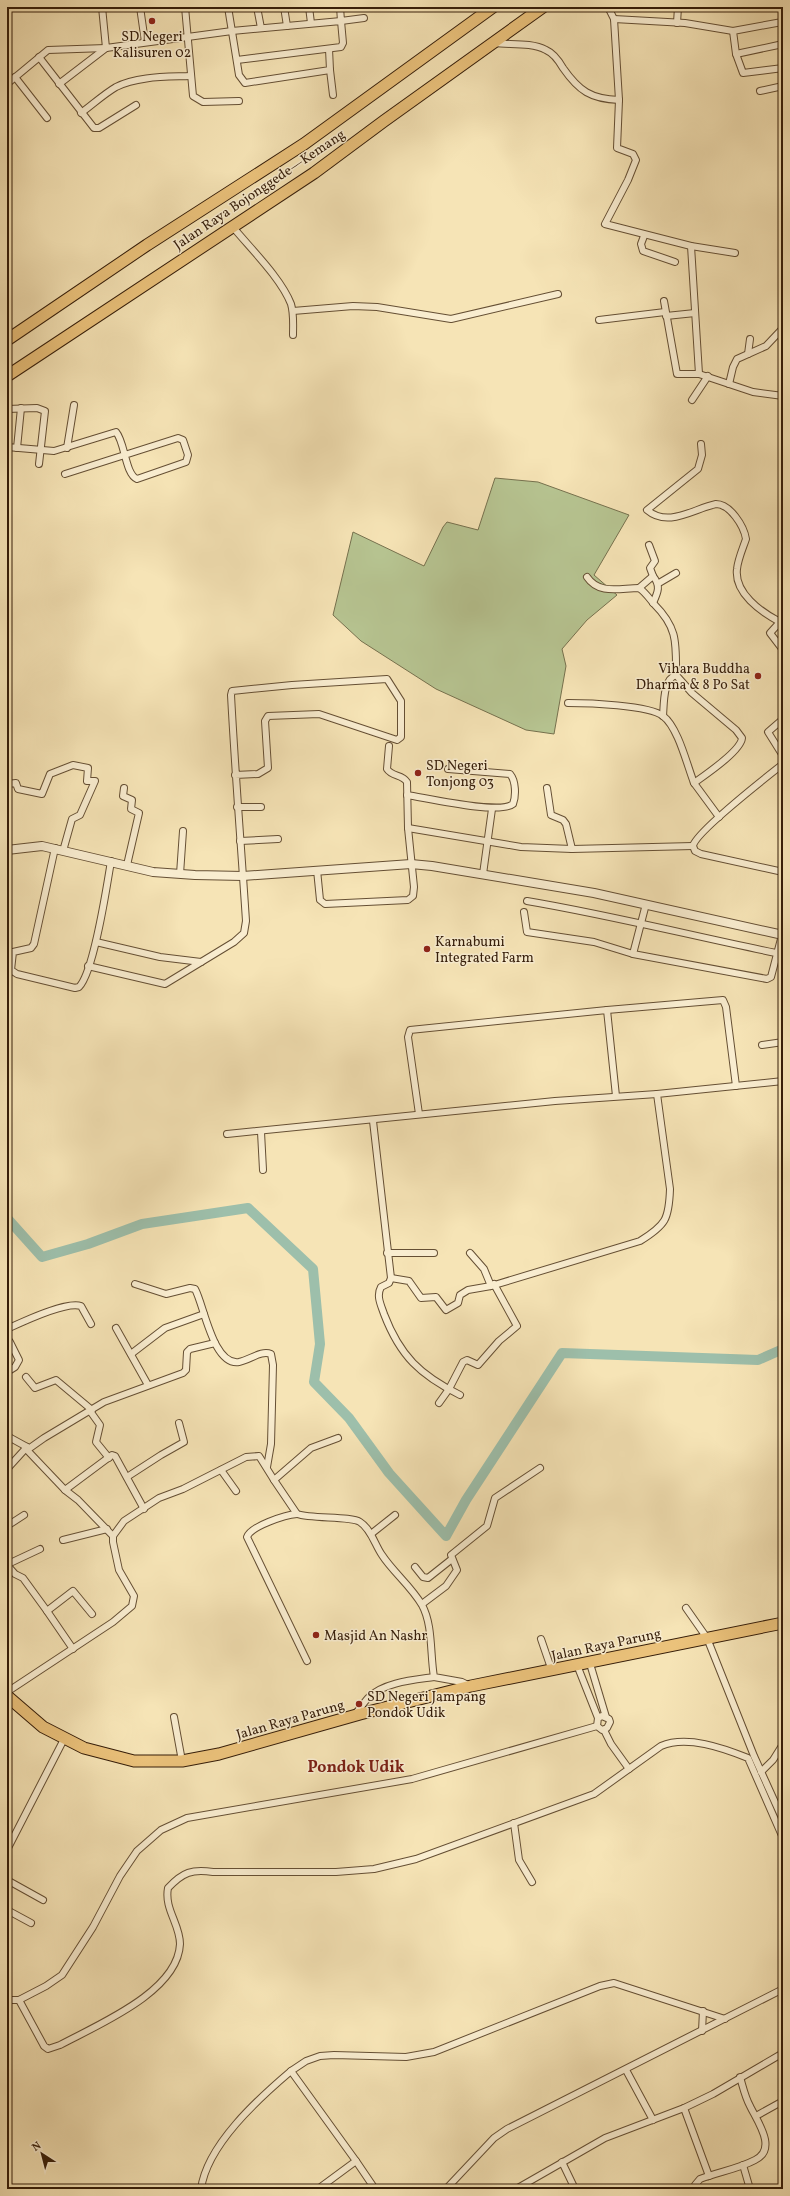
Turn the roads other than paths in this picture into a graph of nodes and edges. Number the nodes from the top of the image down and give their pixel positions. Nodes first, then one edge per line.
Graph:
1 (102, 7) edge
2 (140, 7) edge
3 (185, 7) edge
4 (228, 7) edge
5 (258, 7) edge
6 (284, 7) edge
7 (309, 7) edge
8 (340, 7) edge
9 (493, 7) edge
10 (544, 7) edge
11 (608, 7) edge
12 (678, 7) edge
13 (364, 18) dead end
14 (614, 19) junction
15 (341, 21) junction
16 (311, 23) junction
17 (677, 23) junction
18 (783, 24) edge
19 (287, 26) junction
20 (261, 28) junction
21 (232, 31) junction
22 (733, 31) junction
23 (187, 36) junction
24 (145, 42) junction
25 (493, 43) junction
26 (783, 44) edge
27 (106, 48) junction
28 (329, 49) junction
29 (736, 54) junction
30 (38, 57) junction
31 (237, 60) junction
32 (783, 68) edge
33 (330, 70) junction
34 (190, 76) junction
35 (15, 77) junction
36 (7, 84) edge
37 (58, 84) junction
38 (783, 86) edge
39 (760, 91) dead end
40 (333, 95) dead end
41 (619, 100) junction
42 (239, 101) dead end
43 (136, 105) dead end
44 (81, 113) junction
45 (47, 118) dead end
46 (232, 226) junction
47 (644, 236) junction
48 (690, 246) junction
49 (735, 253) dead end
50 (675, 262) dead end
51 (558, 294) dead end
52 (664, 301) dead end
53 (293, 311) junction
54 (696, 313) junction
55 (665, 314) junction
56 (599, 320) dead end
57 (783, 328) edge
58 (293, 335) dead end
59 (750, 339) dead end
60 (7, 340) edge
61 (748, 354) junction
62 (699, 374) junction
63 (7, 376) edge
64 (708, 376) junction
65 (729, 384) junction
66 (783, 396) edge
67 (692, 400) dead end
68 (74, 405) dead end
69 (21, 408) junction
70 (7, 409) edge
71 (701, 444) dead end
72 (7, 446) edge
73 (17, 448) junction
74 (67, 448) junction
75 (41, 451) junction
76 (125, 455) junction
77 (39, 464) dead end
78 (65, 474) dead end
79 (649, 544) dead end
80 (676, 573) dead end
81 (654, 576) junction
82 (587, 577) dead end
83 (659, 583) junction
84 (639, 588) junction
85 (653, 603) junction
86 (781, 621) edge
87 (783, 650) edge
88 (676, 675) junction
89 (568, 703) dead end
90 (663, 716) junction
91 (783, 719) edge
92 (389, 746) dead end
93 (783, 756) edge
94 (783, 764) edge
95 (448, 769) dead end
96 (235, 775) junction
97 (694, 783) junction
98 (7, 784) edge
99 (124, 788) dead end
100 (547, 788) dead end
101 (407, 795) junction
102 (237, 807) junction
103 (261, 807) dead end
104 (492, 809) junction
105 (720, 817) junction
106 (408, 828) junction
107 (183, 831) dead end
108 (278, 839) dead end
109 (240, 841) junction
110 (489, 842) junction
111 (693, 846) junction
112 (572, 849) junction
113 (7, 850) edge
114 (59, 850) junction
115 (112, 861) junction
116 (411, 864) junction
117 (127, 865) junction
118 (317, 870) junction
119 (783, 872) edge
120 (180, 874) junction
121 (483, 874) junction
122 (243, 876) junction
123 (527, 901) dead end
124 (646, 904) junction
125 (524, 912) dead end
126 (641, 925) junction
127 (783, 935) edge
128 (96, 942) junction
129 (776, 953) junction
130 (634, 954) junction
131 (202, 962) junction
132 (88, 966) junction
133 (13, 972) junction
134 (7, 978) edge
135 (607, 1010) junction
136 (783, 1042) edge
137 (762, 1045) dead end
138 (783, 1081) edge
139 (736, 1086) junction
140 (656, 1094) junction
141 (616, 1096) junction
142 (419, 1114) junction
143 (373, 1121) junction
144 (261, 1132) junction
145 (227, 1134) dead end
146 (263, 1170) dead end
147 (434, 1252) dead end
148 (387, 1253) junction
149 (470, 1253) dead end
150 (390, 1278) junction
151 (135, 1284) dead end
152 (492, 1285) junction
153 (204, 1314) junction
154 (91, 1324) dead end
155 (116, 1328) dead end
156 (7, 1329) edge
157 (10, 1342) dead end
158 (215, 1343) junction
159 (131, 1354) junction
160 (7, 1372) edge
161 (26, 1378) dead end
162 (148, 1385) junction
163 (449, 1389) junction
164 (460, 1395) dead end
165 (439, 1403) dead end
166 (91, 1411) junction
167 (179, 1423) dead end
168 (7, 1436) edge
169 (338, 1438) dead end
170 (27, 1449) junction
171 (109, 1458) junction
172 (267, 1467) junction
173 (540, 1468) dead end
174 (7, 1469) edge
175 (221, 1470) junction
176 (127, 1476) junction
177 (274, 1480) junction
178 (65, 1490) junction
179 (236, 1491) dead end
180 (144, 1509) junction
181 (297, 1514) junction
182 (24, 1515) dead end
183 (395, 1515) dead end
184 (7, 1526) edge
185 (107, 1528) junction
186 (371, 1534) junction
187 (113, 1536) junction
188 (64, 1540) dead end
189 (40, 1550) dead end
190 (452, 1560) junction
191 (8, 1564) edge
192 (414, 1567) dead end
193 (422, 1604) junction
194 (686, 1608) dead end
195 (47, 1611) junction
196 (92, 1614) dead end
197 (783, 1623) edge
198 (783, 1629) edge
199 (541, 1639) dead end
200 (708, 1640) junction
201 (73, 1649) junction
202 (307, 1661) dead end
203 (591, 1667) junction
204 (579, 1670) junction
205 (552, 1671) junction
206 (434, 1677) junction
207 (471, 1686) junction
208 (7, 1692) edge
209 (7, 1696) edge
210 (7, 1702) edge
211 (174, 1717) dead end
212 (606, 1717) junction
213 (355, 1718) junction
214 (598, 1718) junction
215 (597, 1726) junction
216 (604, 1730) junction
217 (62, 1743) junction
218 (783, 1744) edge
219 (182, 1761) junction
220 (629, 1769) junction
221 (762, 1772) junction
222 (783, 1820) edge
223 (514, 1823) junction
224 (783, 1838) edge
225 (7, 1850) edge
226 (7, 1880) edge
227 (532, 1882) dead end
228 (43, 1900) dead end
229 (7, 1910) edge
230 (31, 1923) dead end
231 (783, 1989) edge
232 (7, 2000) edge
233 (19, 2000) junction
234 (703, 2011) junction
235 (725, 2019) junction
236 (702, 2031) junction
237 (783, 2053) edge
238 (626, 2070) junction
239 (291, 2071) junction
240 (740, 2077) junction
241 (783, 2101) edge
242 (684, 2108) junction
243 (756, 2116) junction
244 (653, 2120) junction
245 (356, 2161) junction
246 (562, 2162) junction
247 (743, 2165) junction
248 (709, 2176) junction
249 (525, 2187) edge
250 (201, 2189) edge
251 (318, 2189) edge
252 (375, 2189) edge
253 (446, 2189) edge
254 (516, 2189) edge
255 (575, 2189) edge
256 (697, 2189) edge
257 (750, 2189) edge

1 - 27 street
2 - 24 street
3 - 23 street
4 - 21 street
5 - 20 street
6 - 19 street
7 - 16 street
8 - 15 street
9 - 60 highway, Jalan Raya Bojonggede—Kemang
10 - 25 highway, Jalan Raya Bojonggede—Kemang
11 - 14 street
12 - 17 street
13 - 15 street
14 - 17 street
14 - 41 street
15 - 16 street
15 - 28 street
16 - 19 street
17 - 22 street
18 - 22 street
19 - 20 street
20 - 21 street
21 - 23 street
21 - 31 street
22 - 29 street
23 - 24 street
23 - 34 street
24 - 27 street
25 - 41 street
25 - 46 highway, Jalan Raya Bojonggede—Kemang
26 - 29 street
27 - 30 street
27 - 37 street
28 - 31 street
28 - 33 street
29 - 32 street
30 - 35 street
30 - 37 street
31 - 33 street
33 - 40 street
34 - 42 street
34 - 44 street
35 - 36 street
35 - 45 street
37 - 44 street
38 - 39 street
41 - 47 street
43 - 44 street
46 - 53 street
46 - 63 highway, Jalan Raya Bojonggede—Kemang
47 - 48 street
47 - 50 street
48 - 49 street
48 - 54 street
51 - 53 street
52 - 55 street
53 - 58 street
54 - 55 street
54 - 62 street
55 - 56 street
55 - 62 street
57 - 61 street
59 - 61 street
61 - 65 street
62 - 64 street
64 - 65 street
64 - 67 street
65 - 66 street
68 - 74 street
69 - 70 street
69 - 73 street
69 - 75 street
71 - 86 street
72 - 73 street
73 - 75 street
74 - 75 street
74 - 76 street
75 - 77 street
76 - 76 street
76 - 78 street
79 - 81 street
80 - 83 street
81 - 83 street
81 - 84 street
82 - 84 street
83 - 85 street
84 - 85 street
85 - 88 street
86 - 87 street
88 - 90 street
88 - 97 street
89 - 90 street
90 - 97 street
91 - 93 street
92 - 101 street
94 - 105 street
95 - 104 street
96 - 96 street
96 - 102 street
97 - 105 street
98 - 114 street
99 - 117 street
100 - 112 street
101 - 104 street
101 - 106 street
102 - 103 street
102 - 109 street
104 - 110 street
105 - 111 street
106 - 110 street
106 - 116 street
107 - 120 street
108 - 109 street
109 - 122 street
110 - 112 street
110 - 121 street
111 - 112 street
111 - 119 street
113 - 114 street
114 - 115 street
114 - 133 street
115 - 117 street
115 - 128 street
116 - 118 street
116 - 118 street
116 - 121 street
117 - 120 street
118 - 122 street
120 - 122 street
121 - 124 street
122 - 131 street
123 - 126 street
124 - 126 street
124 - 127 street
125 - 130 street
126 - 129 street
126 - 130 street
127 - 129 street
128 - 131 street
128 - 132 street
129 - 130 street
131 - 132 street
132 - 133 street
133 - 134 street
135 - 139 street
135 - 141 street
135 - 142 street
136 - 137 street
138 - 139 street
139 - 140 street
140 - 141 street
140 - 152 street
141 - 142 street
142 - 143 street
143 - 144 street
143 - 148 street
144 - 145 street
144 - 146 street
147 - 148 street
148 - 150 street
149 - 152 street
150 - 152 street
150 - 163 street
151 - 153 street
152 - 163 street
153 - 158 street
153 - 159 street
154 - 156 street
155 - 159 street
157 - 160 street
158 - 162 street
158 - 172 street
159 - 162 street
161 - 166 street
162 - 166 street
163 - 164 street
163 - 165 street
166 - 170 street
166 - 171 street
167 - 176 street
168 - 170 street
169 - 177 street
170 - 174 street
170 - 178 street
171 - 176 street
171 - 178 street
172 - 175 street
172 - 177 street
173 - 190 street
175 - 179 street
175 - 180 street
176 - 180 street
177 - 181 street
178 - 185 street
180 - 187 street
181 - 186 street
181 - 202 street
182 - 184 street
183 - 186 street
185 - 187 street
185 - 188 street
186 - 193 street
187 - 201 street
189 - 191 street
190 - 192 street
190 - 193 street
191 - 195 street
193 - 206 street
194 - 200 street
195 - 196 street
195 - 201 street
197 - 200 highway, Jalan Raya Parung
198 - 200 highway, Jalan Raya Parung
199 - 205 street
200 - 203 highway, Jalan Raya Parung
200 - 205 highway, Jalan Raya Parung
200 - 221 street
201 - 208 street
203 - 204 highway, Jalan Raya Parung
203 - 212 street
204 - 213 highway, Jalan Raya Parung
204 - 214 street
205 - 207 highway, Jalan Raya Parung
206 - 207 street
206 - 213 street
207 - 213 highway, Jalan Raya Parung
209 - 219 highway, Jalan Raya Parung
210 - 217 highway, Jalan Raya Parung
211 - 219 street
212 - 214 street
212 - 216 street
213 - 217 highway, Jalan Raya Parung
213 - 219 highway, Jalan Raya Parung
214 - 215 street
215 - 216 street
215 - 233 street
216 - 220 street
217 - 225 street
218 - 221 street
220 - 223 street
220 - 224 street
221 - 222 street
223 - 227 street
223 - 233 street
226 - 228 street
229 - 230 street
231 - 235 street
232 - 233 street
234 - 235 street
234 - 236 street
234 - 239 street
235 - 236 street
236 - 238 street
237 - 240 street
238 - 244 street
238 - 253 street
239 - 245 street
239 - 250 street
240 - 242 street
240 - 243 street
241 - 243 street
242 - 244 street
242 - 248 street
243 - 247 street
244 - 246 street
245 - 251 street
245 - 252 street
246 - 249 street
246 - 255 street
247 - 248 street
247 - 257 street
248 - 256 street
249 - 254 street

